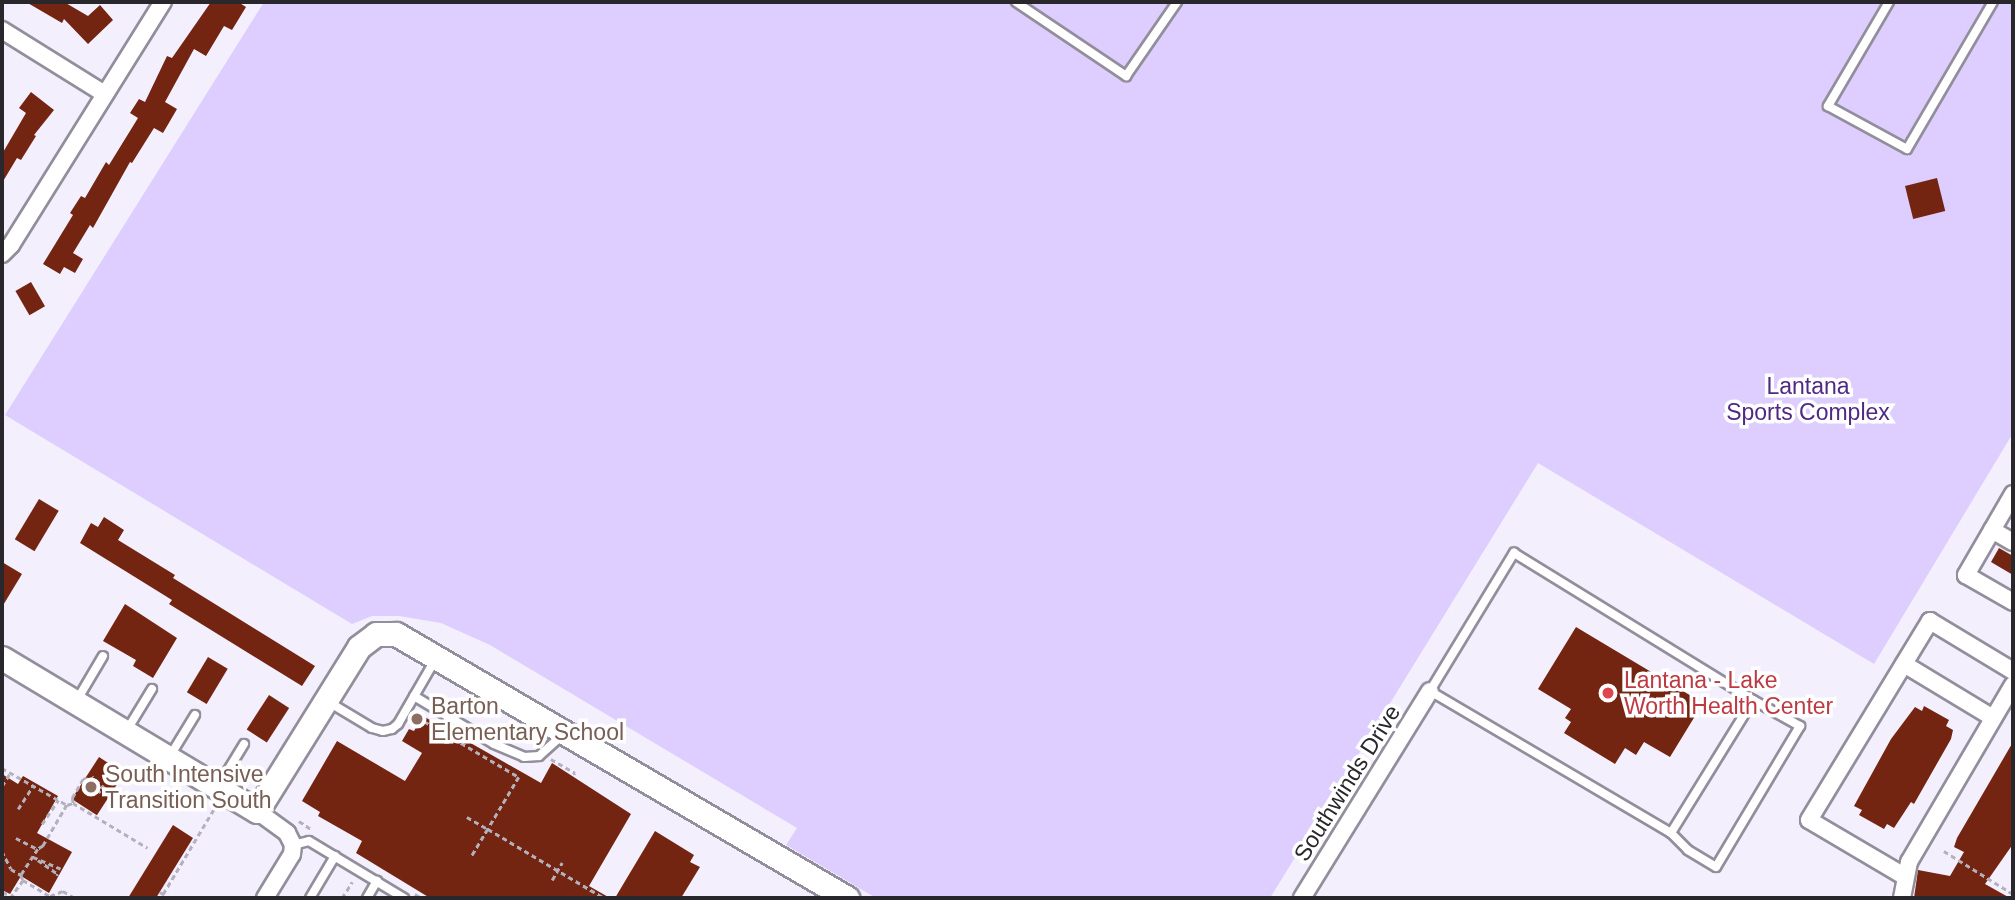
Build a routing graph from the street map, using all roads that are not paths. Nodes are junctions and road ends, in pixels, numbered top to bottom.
1 (163, 2) edge
2 (1016, 2) edge
3 (1177, 2) edge
4 (1889, 2) edge
5 (1993, 2) edge
6 (2, 30) edge
7 (106, 94) junction
8 (2, 254) edge
9 (2013, 494) edge
10 (1992, 530) junction
11 (2013, 542) edge
12 (2013, 602) edge
13 (103, 656) dead end
14 (436, 657) junction
15 (2, 658) edge
16 (1904, 664) junction
17 (2013, 671) edge
18 (2013, 685) edge
19 (152, 689) dead end
20 (1430, 691) junction
21 (414, 696) junction
22 (1753, 700) junction
23 (326, 701) junction
24 (76, 702) junction
25 (195, 715) dead end
26 (1993, 718) junction
27 (125, 732) junction
28 (564, 733) junction
29 (244, 744) dead end
30 (169, 758) junction
31 (217, 797) junction
32 (257, 811) junction
33 (1671, 832) junction
34 (293, 845) junction
35 (335, 856) junction
36 (1904, 876) junction
37 (377, 881) junction
38 (265, 898) edge
39 (310, 898) edge
40 (367, 898) edge
41 (404, 898) edge
42 (847, 898) edge
43 (1302, 898) edge
44 (1902, 898) edge

1 - 7 street
2 - 3 lane
4 - 5 lane
6 - 7 street
7 - 8 street
9 - 10 street
10 - 11 street
10 - 12 street
13 - 24 lane
14 - 21 lane
14 - 23 street
14 - 28 street
15 - 24 street
16 - 17 street
16 - 26 street
16 - 36 street
18 - 26 street
19 - 27 lane
20 - 22 lane
20 - 33 lane
20 - 43 street, Southwinds Drive
21 - 23 lane
21 - 28 lane
22 - 33 lane
22 - 33 lane
23 - 32 street
24 - 27 street
25 - 30 lane
26 - 36 street
27 - 30 street
28 - 42 street
29 - 31 lane
30 - 31 street
31 - 32 street
32 - 34 street
34 - 35 lane
34 - 38 street
35 - 37 lane
35 - 39 lane
36 - 44 street
37 - 40 lane
37 - 41 lane

